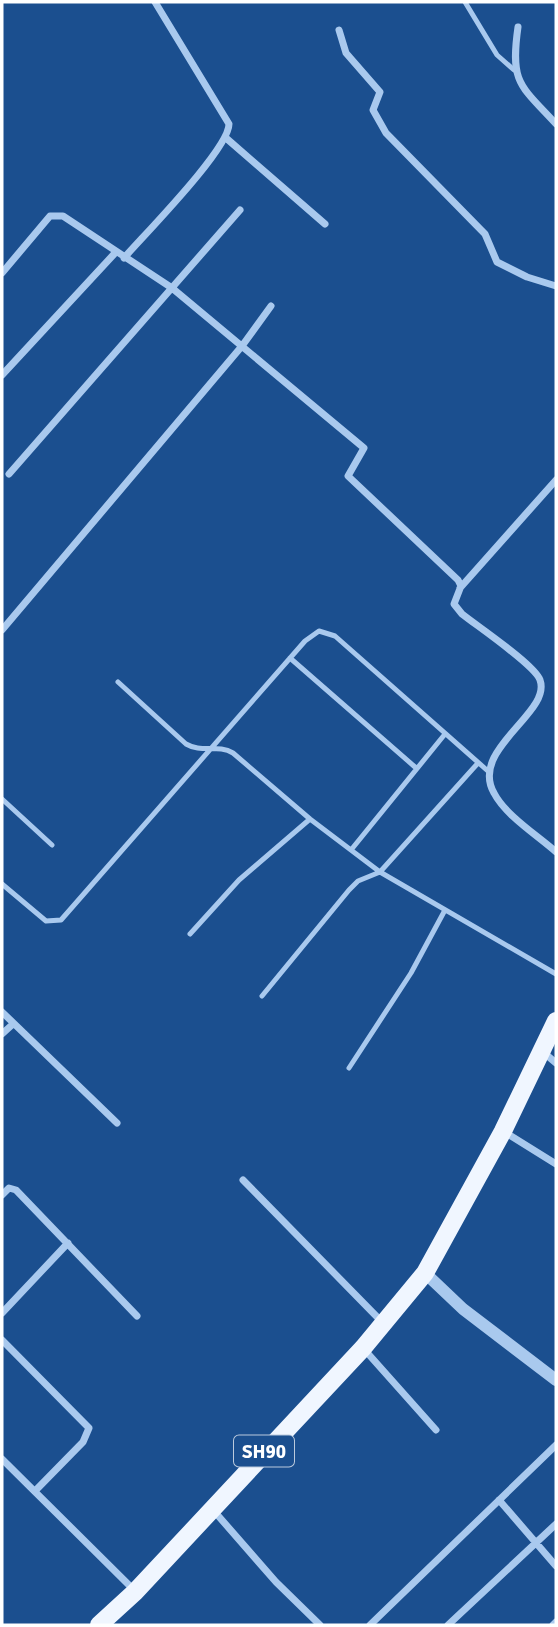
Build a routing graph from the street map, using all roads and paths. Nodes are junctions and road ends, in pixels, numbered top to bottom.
1 (155, 2) edge
2 (464, 2) edge
3 (518, 27) dead end
4 (339, 30) dead end
5 (514, 70) junction
6 (556, 124) edge
7 (226, 138) junction
8 (240, 210) dead end
9 (324, 224) dead end
10 (115, 253) junction
11 (124, 258) junction
12 (2, 273) edge
13 (556, 286) edge
14 (172, 288) junction
15 (271, 306) dead end
16 (243, 346) junction
17 (2, 374) edge
18 (9, 474) dead end
19 (556, 480) edge
20 (460, 588) junction
21 (2, 630) edge
22 (290, 658) junction
23 (118, 682) dead end
24 (445, 734) junction
25 (213, 748) junction
26 (478, 763) junction
27 (415, 767) junction
28 (489, 772) junction
29 (2, 799) edge
30 (310, 819) junction
31 (52, 845) dead end
32 (351, 850) junction
33 (556, 852) edge
34 (380, 872) junction
35 (2, 884) edge
36 (444, 910) junction
37 (190, 934) dead end
38 (556, 974) edge
39 (262, 996) dead end
40 (2, 1012) edge
41 (556, 1021) edge
42 (13, 1024) junction
43 (2, 1034) edge
44 (549, 1058) edge
45 (349, 1068) dead end
46 (117, 1123) dead end
47 (503, 1131) junction
48 (556, 1164) edge
49 (243, 1180) dead end
50 (2, 1195) edge
51 (68, 1243) junction
52 (425, 1273) junction
53 (2, 1313) edge
54 (137, 1316) dead end
55 (384, 1324) junction
56 (2, 1340) edge
57 (363, 1348) junction
58 (556, 1380) edge
59 (436, 1430) dead end
60 (556, 1444) edge
61 (2, 1459) edge
62 (35, 1491) junction
63 (499, 1500) junction
64 (211, 1508) junction
65 (556, 1524) edge
66 (537, 1542) junction
67 (556, 1566) edge
68 (135, 1592) junction
69 (99, 1625) edge
70 (320, 1625) edge
71 (370, 1625) edge
72 (448, 1625) edge

1 - 7 street
2 - 5 lane
3 - 5 street
4 - 13 street
5 - 6 street
7 - 9 street
7 - 11 street
8 - 14 street
10 - 11 street
10 - 12 street
10 - 17 street
11 - 14 street
14 - 16 street
14 - 18 street
15 - 16 street
16 - 20 street
16 - 21 street
19 - 20 street
20 - 28 street
22 - 24 lane
22 - 25 lane
22 - 27 lane
23 - 25 lane
24 - 26 lane
24 - 27 lane
25 - 30 lane
25 - 35 lane
26 - 28 lane
26 - 34 lane
27 - 32 lane
28 - 33 street
29 - 31 lane
30 - 32 lane
30 - 37 lane
32 - 34 lane
34 - 36 lane
34 - 39 lane
36 - 38 lane
36 - 45 lane
40 - 42 street
41 - 44 main road, SH90
42 - 43 street
42 - 46 street
44 - 47 main road, SH90
47 - 48 street
47 - 52 main road, SH90
49 - 55 street
50 - 51 street
51 - 53 street
51 - 54 street
52 - 55 main road, SH90
52 - 58 street
55 - 57 main road, SH90
56 - 62 street
57 - 59 street
57 - 64 main road, SH90
60 - 63 street
61 - 62 street
62 - 68 street
63 - 66 street
63 - 71 street
64 - 68 main road, SH90
64 - 70 street
65 - 66 street
66 - 67 street
66 - 72 street
68 - 69 main road, SH90

